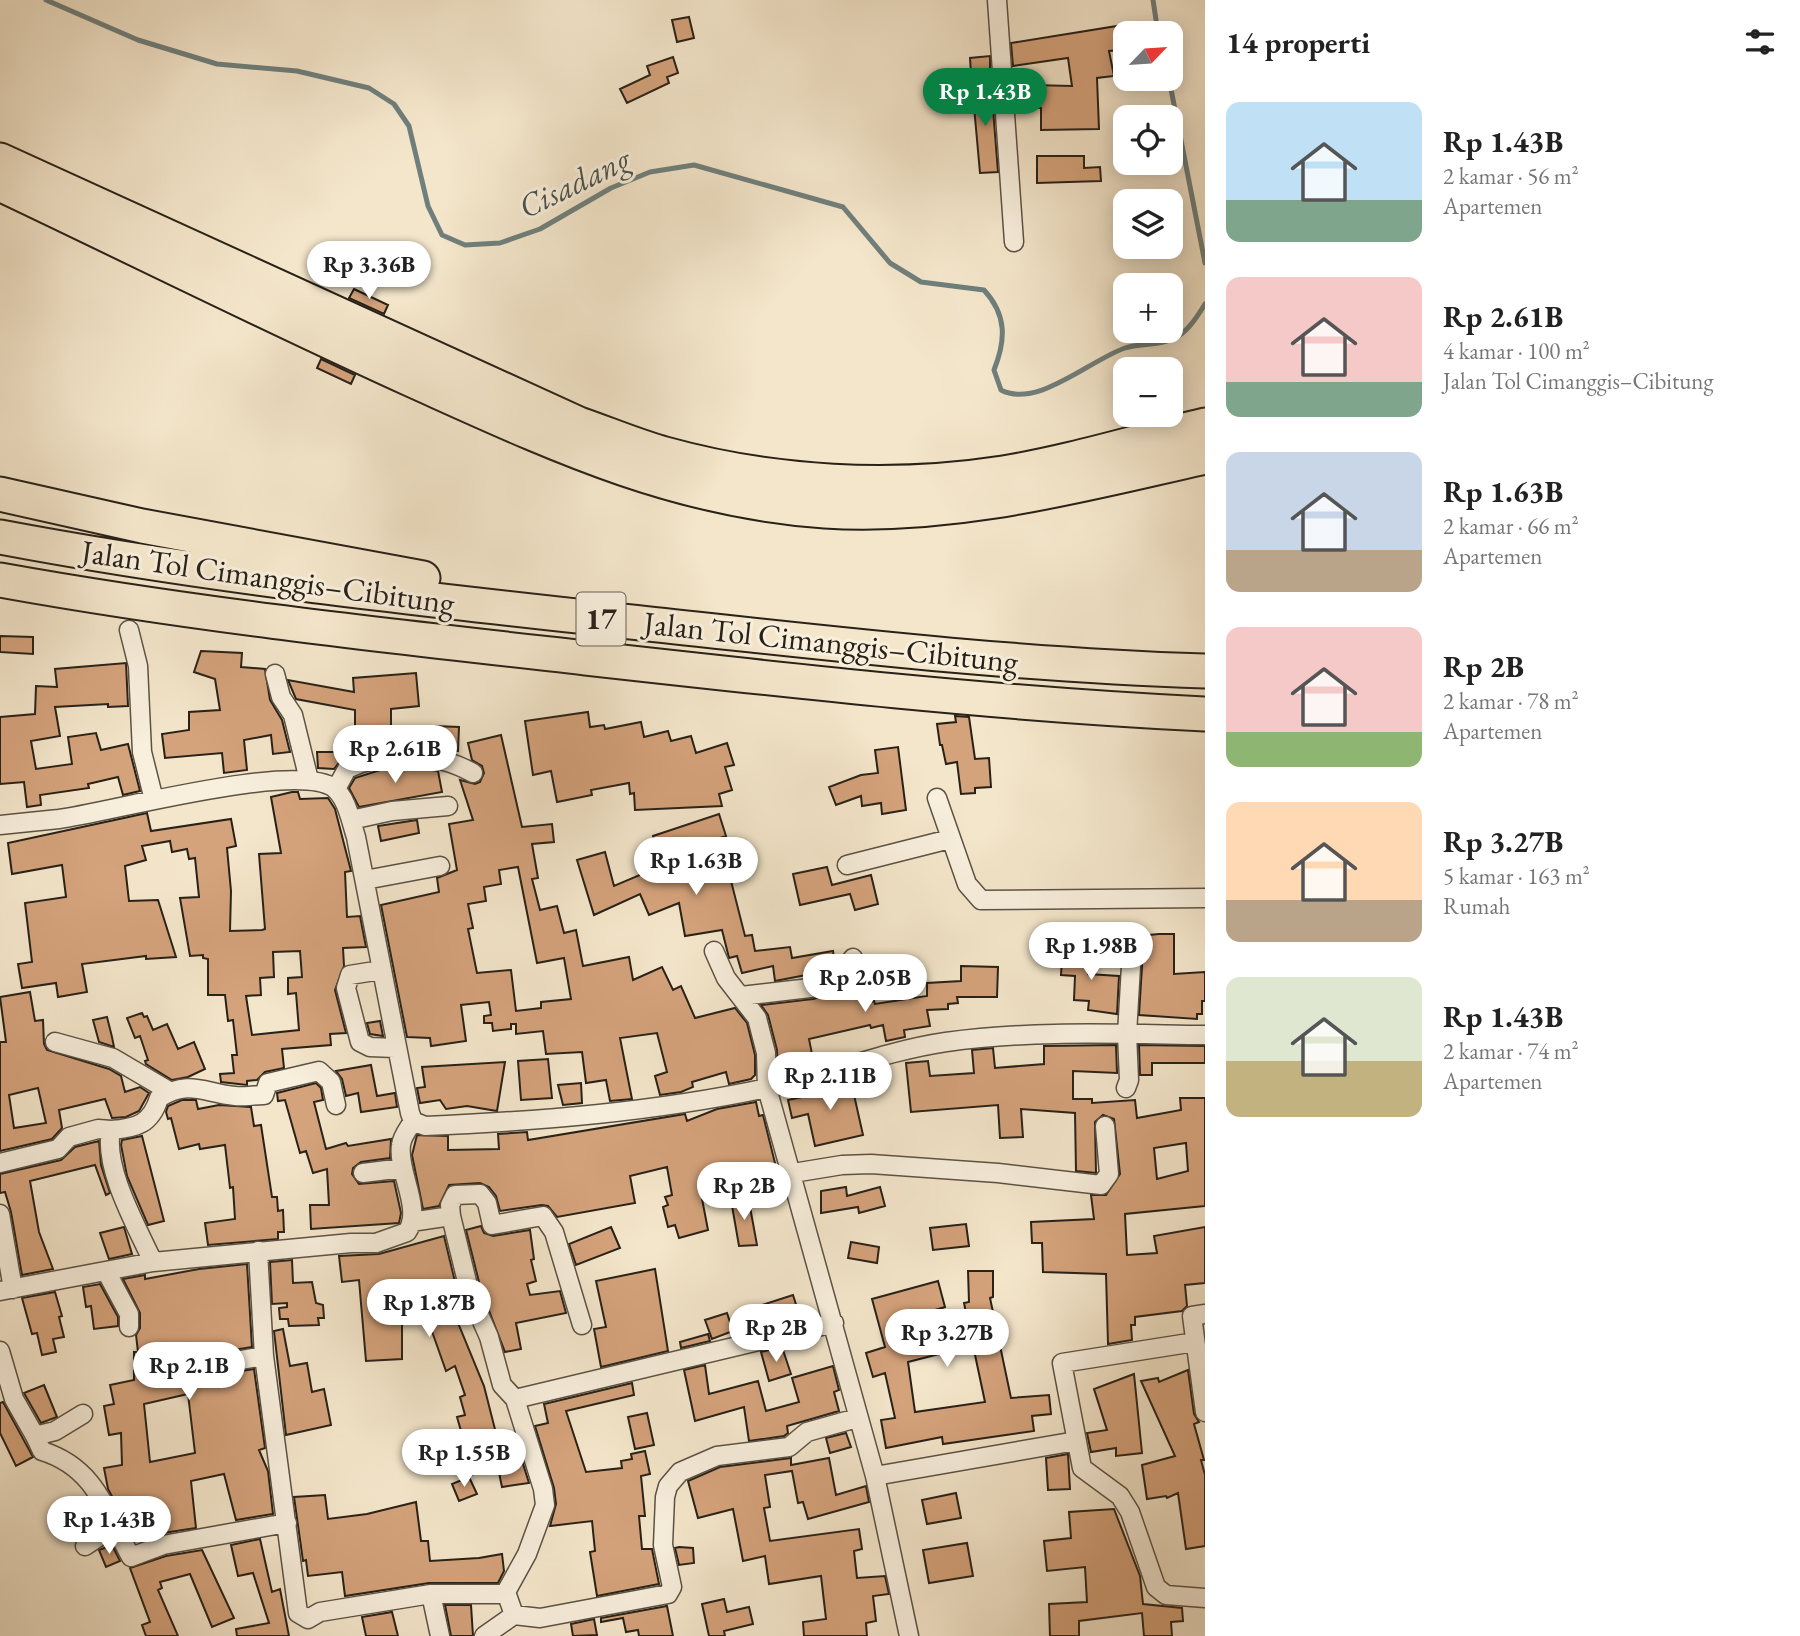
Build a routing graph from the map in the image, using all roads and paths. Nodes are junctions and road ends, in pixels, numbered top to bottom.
1 (997, 0) edge
2 (0, 160) edge
3 (0, 184) edge
4 (1014, 242) dead end
5 (1205, 425) edge
6 (1205, 457) edge
7 (0, 494) edge
8 (0, 537) edge
9 (0, 580) edge
10 (129, 630) dead end
11 (793, 640) junction
12 (1205, 671) edge
13 (275, 674) dead end
14 (1205, 714) edge
15 (473, 773) dead end
16 (309, 780) junction
17 (336, 789) junction
18 (937, 798) dead end
19 (154, 800) junction
20 (448, 806) dead end
21 (351, 820) junction
22 (0, 825) edge
23 (950, 839) junction
24 (847, 865) dead end
25 (440, 866) dead end
26 (366, 880) junction
27 (1205, 898) edge
28 (1132, 949) dead end
29 (714, 951) dead end
30 (853, 958) dead end
31 (381, 970) junction
32 (741, 996) junction
33 (1126, 1034) junction
34 (1205, 1035) edge
35 (55, 1042) dead end
36 (395, 1048) junction
37 (767, 1088) junction
38 (1126, 1088) dead end
39 (169, 1091) junction
40 (336, 1105) dead end
41 (413, 1121) junction
42 (1105, 1126) dead end
43 (111, 1130) junction
44 (0, 1163) edge
45 (403, 1168) junction
46 (363, 1173) dead end
47 (793, 1173) junction
48 (0, 1214) edge
49 (451, 1216) junction
50 (411, 1222) junction
51 (258, 1251) junction
52 (153, 1262) junction
53 (107, 1273) junction
54 (6, 1290) edge
55 (1205, 1314) edge
56 (834, 1323) junction
57 (582, 1325) dead end
58 (129, 1327) dead end
59 (1195, 1342) junction
60 (0, 1351) edge
61 (264, 1356) junction
62 (173, 1372) dead end
63 (515, 1399) junction
64 (1205, 1412) edge
65 (83, 1414) dead end
66 (858, 1418) junction
67 (35, 1436) junction
68 (1076, 1441) junction
69 (875, 1476) junction
70 (287, 1523) junction
71 (120, 1532) junction
72 (85, 1546) dead end
73 (506, 1592) junction
74 (431, 1594) junction
75 (1205, 1598) edge
76 (514, 1615) junction
77 (440, 1636) edge
78 (484, 1636) edge
79 (909, 1636) edge

1 - 4 street
2 - 5 highway
3 - 6 highway
7 - 11 highway
8 - 11 highway, Jalan Tol Cimanggis–Cibitung / 17
9 - 14 highway, Jalan Tol Cimanggis–Cibitung / 17
10 - 19 street
11 - 12 highway, Jalan Tol Cimanggis–Cibitung / 17
13 - 16 street
15 - 17 street
16 - 17 street
16 - 19 street
17 - 21 street
18 - 23 street
19 - 22 street
20 - 21 street
21 - 26 street
23 - 24 street
23 - 27 street
25 - 26 street
26 - 31 street
28 - 33 street
29 - 32 street
30 - 32 street
31 - 36 street
31 - 36 street
32 - 37 street
33 - 34 street
33 - 37 street
33 - 38 street
35 - 39 street
36 - 41 street
37 - 41 street
37 - 47 street
39 - 40 street
39 - 43 street
41 - 45 street
42 - 47 street
43 - 44 street
43 - 52 street
45 - 46 street
45 - 50 street
47 - 56 street
48 - 54 street
49 - 50 street
49 - 57 street
49 - 63 street
50 - 51 street
51 - 52 street
51 - 61 street
52 - 53 street
53 - 54 street
53 - 58 street
55 - 59 street
56 - 63 street
56 - 66 street
59 - 64 street
59 - 68 street
60 - 67 street
61 - 62 street
61 - 70 street
63 - 73 street
65 - 67 street
66 - 69 street
66 - 76 street
67 - 71 street
68 - 69 street
68 - 75 street
69 - 79 street
70 - 71 street
70 - 74 street
71 - 72 street
73 - 74 street
73 - 76 street
74 - 77 street
76 - 78 street

